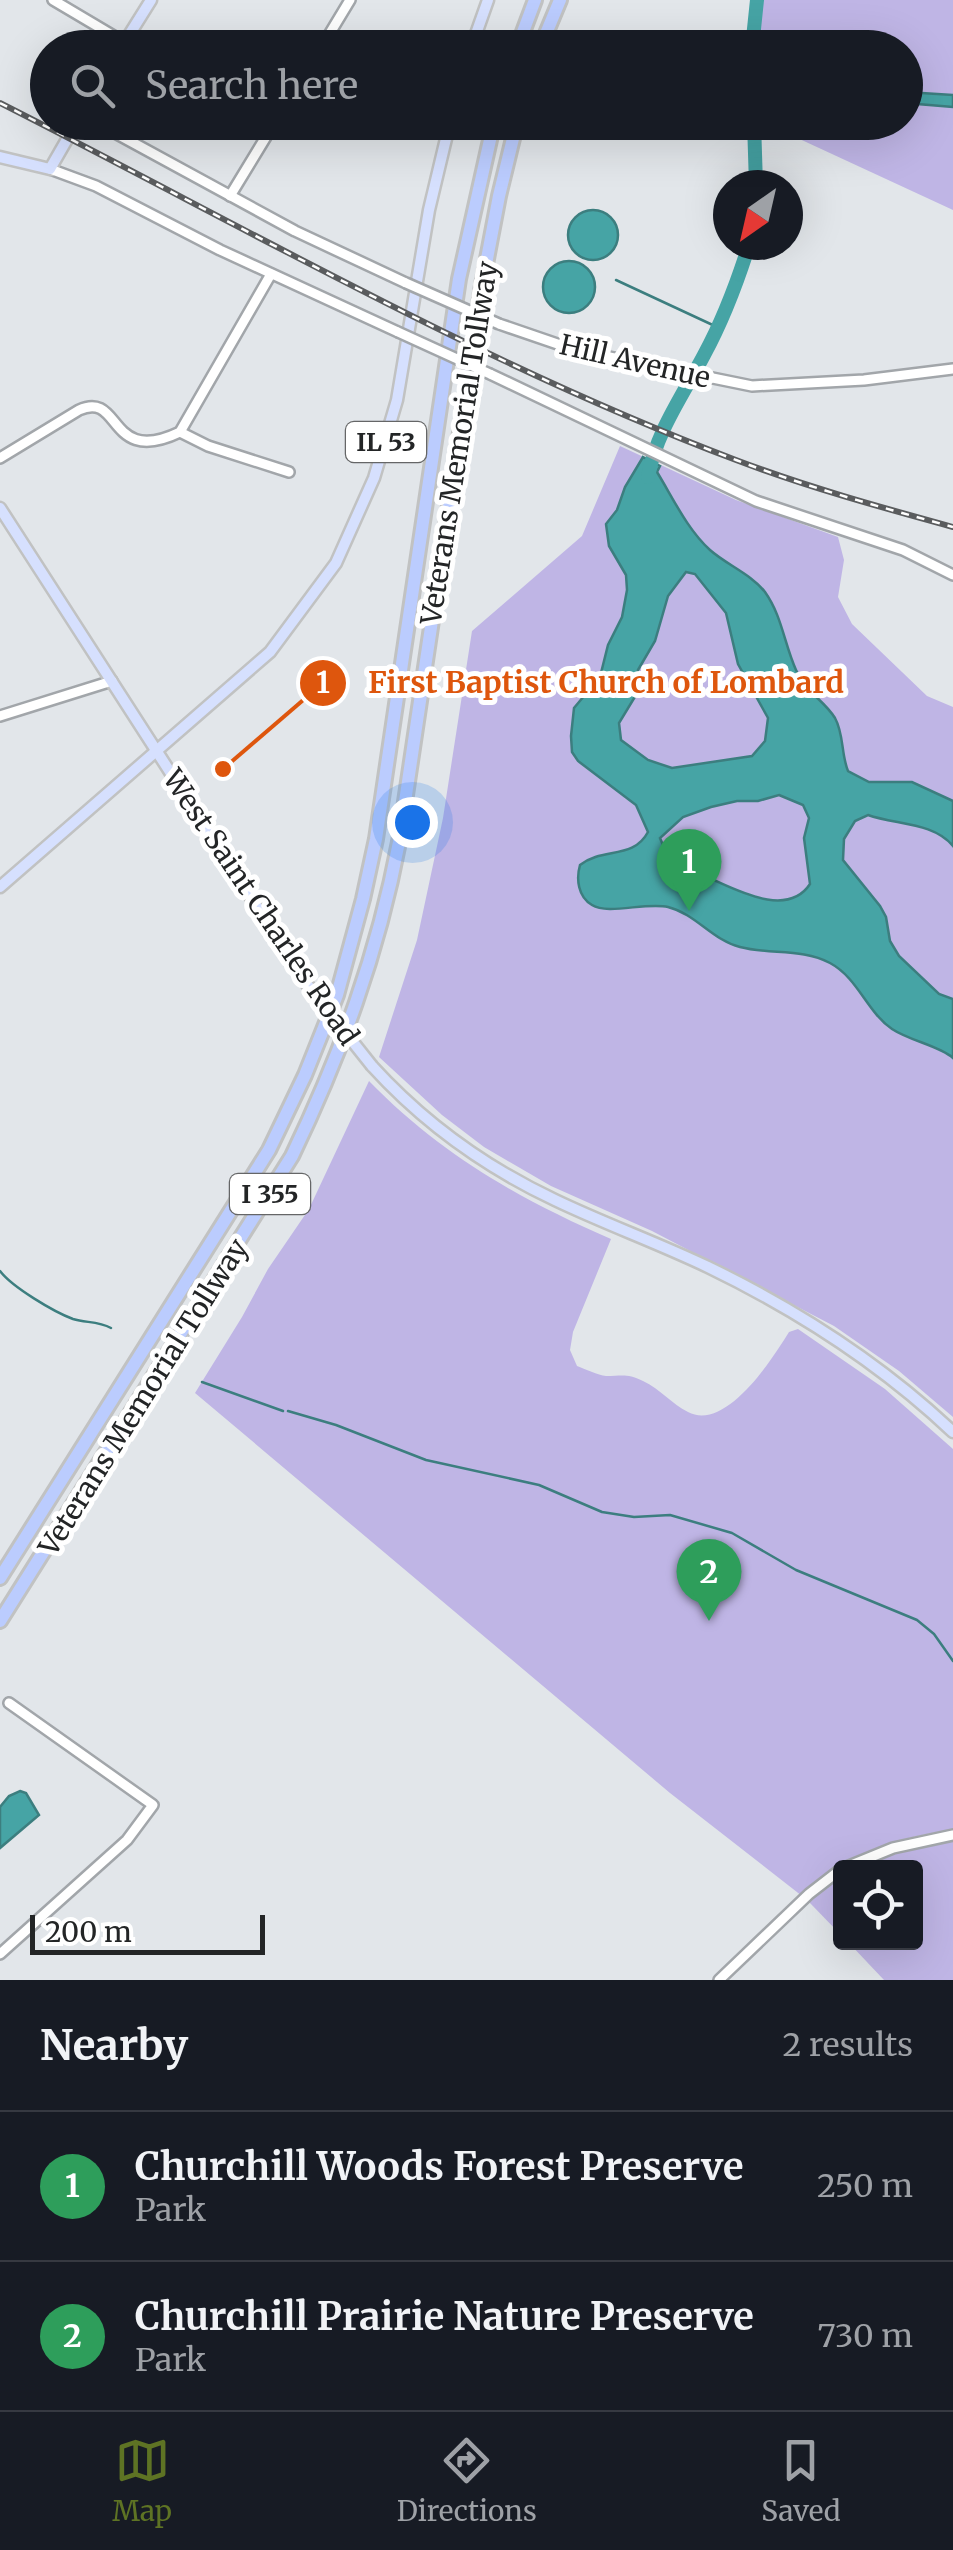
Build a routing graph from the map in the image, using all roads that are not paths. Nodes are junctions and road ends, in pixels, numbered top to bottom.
1 (54, 0) edge
2 (150, 0) edge
3 (350, 0) edge
4 (488, 0) edge
5 (534, 0) edge
6 (560, 0) edge
7 (102, 30) edge
8 (135, 30) edge
9 (331, 30) edge
10 (477, 30) edge
11 (523, 30) edge
12 (548, 30) edge
13 (66, 140) edge
14 (129, 140) edge
15 (264, 140) edge
16 (446, 140) edge
17 (490, 140) edge
18 (512, 140) edge
19 (0, 157) edge
20 (50, 169) junction
21 (230, 196) junction
22 (270, 274) junction
23 (953, 369) edge
24 (180, 432) junction
25 (0, 458) edge
26 (288, 472) dead end
27 (0, 508) edge
28 (953, 575) edge
29 (112, 681) junction
30 (0, 716) edge
31 (156, 752) junction
32 (0, 887) edge
33 (953, 1432) edge
34 (0, 1578) edge
35 (0, 1621) edge
36 (8, 1703) dead end
37 (953, 1836) edge
38 (864, 1860) edge
39 (833, 1876) edge
40 (0, 1954) edge
41 (720, 1980) edge

1 - 7 street
2 - 8 main road
3 - 9 street
4 - 10 main road
5 - 11 highway
6 - 12 highway
13 - 20 main road
14 - 21 street, Hill Avenue
15 - 21 street
16 - 31 main road, IL 53
17 - 34 highway, Veterans Memorial Tollway / I 355
18 - 35 highway, Veterans Memorial Tollway / I 355
19 - 20 main road
20 - 22 street
21 - 23 street, Hill Avenue, bridge
22 - 24 street
22 - 28 street, bridge
24 - 25 street
24 - 26 street
27 - 29 main road, West Saint Charles Road
29 - 30 street
29 - 31 main road, West Saint Charles Road
31 - 32 main road, IL 53
31 - 33 main road, West Saint Charles Road, bridge
36 - 40 street
37 - 38 street
39 - 41 street

